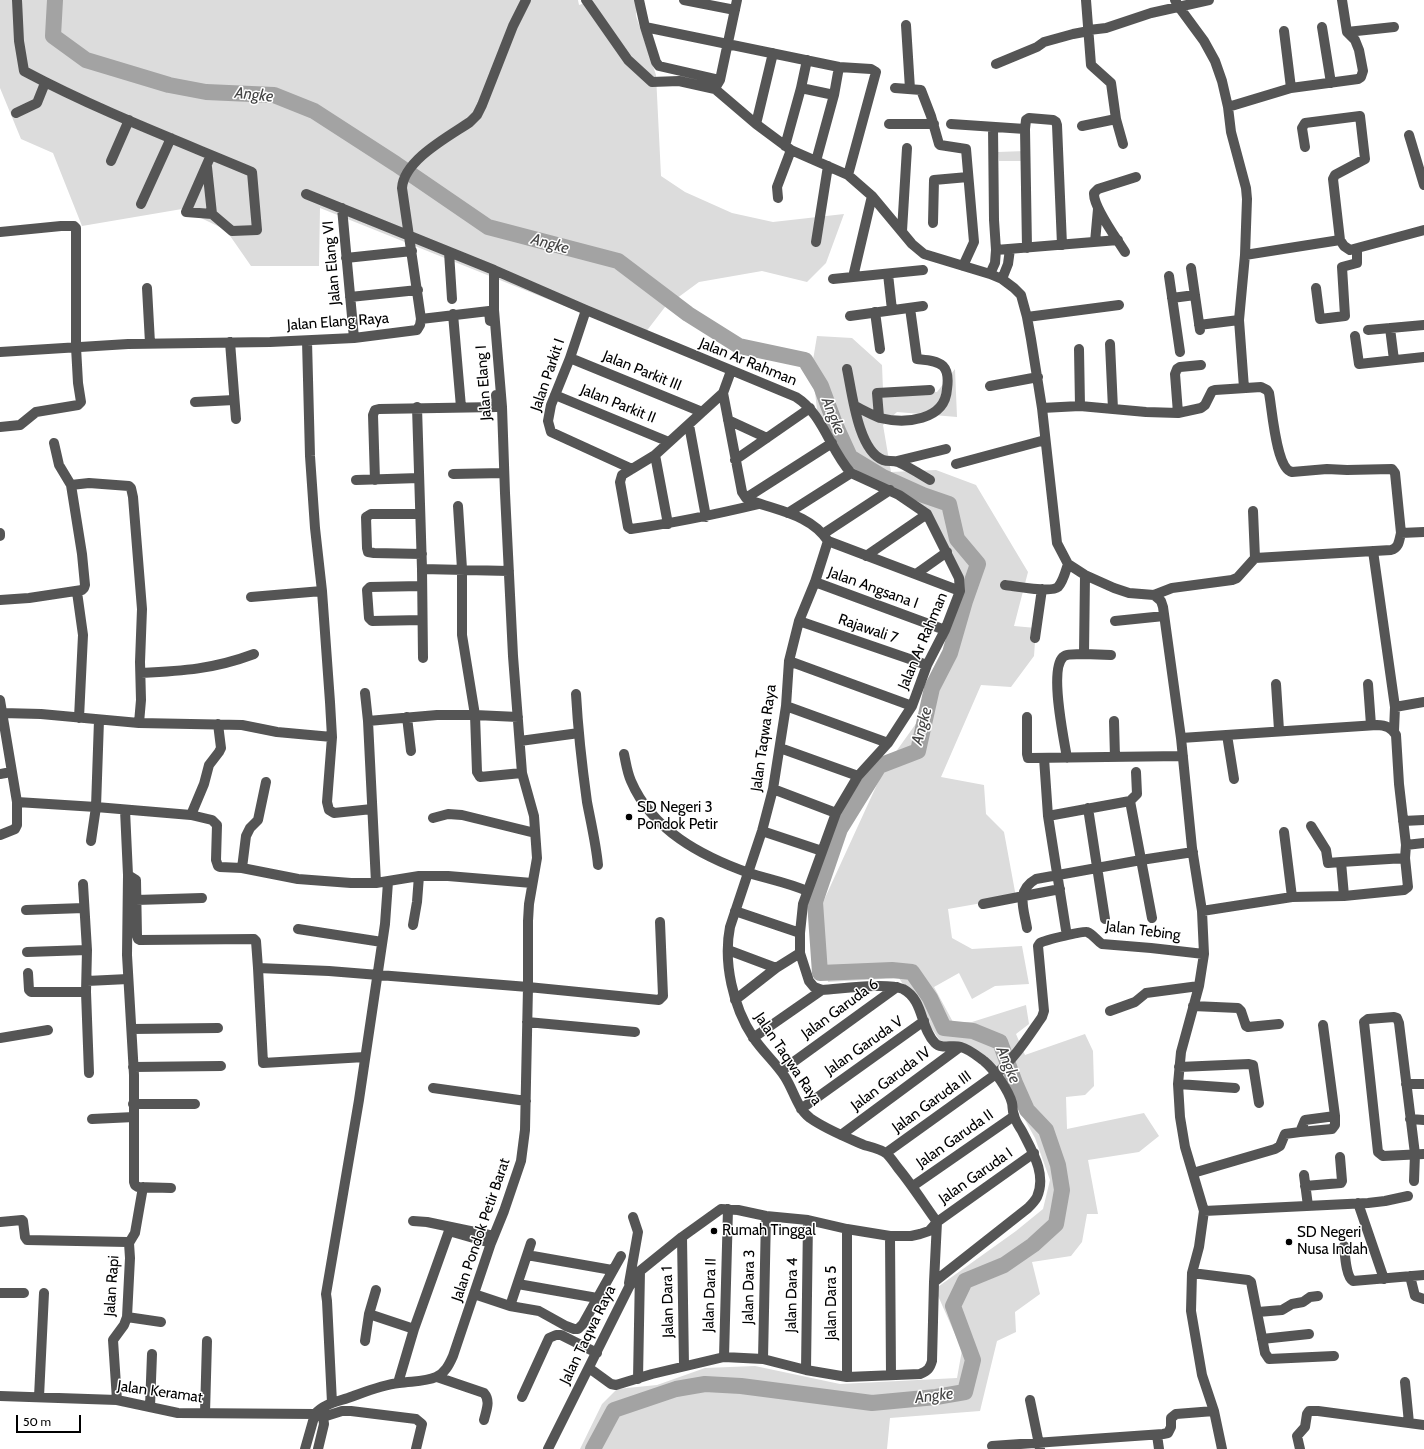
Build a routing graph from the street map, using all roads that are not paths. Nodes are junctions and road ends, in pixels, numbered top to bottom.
1 (17, 0) edge
2 (526, 0) edge
3 (586, 0) edge
4 (640, 0) edge
5 (684, 0) edge
6 (1086, 0) edge
7 (1208, 0) edge
8 (1342, 0) edge
9 (1177, 4) edge
10 (736, 5) edge
11 (906, 24) dead end
12 (1394, 26) dead end
13 (645, 27) junction
14 (1322, 27) dead end
15 (1089, 30) junction
16 (1284, 31) dead end
17 (1347, 32) junction
18 (728, 43) junction
19 (773, 53) junction
20 (807, 60) junction
21 (996, 64) dead end
22 (839, 67) junction
23 (45, 83) junction
24 (1331, 83) junction
25 (717, 84) junction
26 (801, 88) junction
27 (894, 88) dead end
28 (1291, 88) junction
29 (910, 89) junction
30 (834, 95) junction
31 (1228, 107) junction
32 (16, 113) dead end
33 (129, 120) junction
34 (1116, 120) junction
35 (756, 124) junction
36 (889, 124) dead end
37 (934, 124) junction
38 (951, 124) dead end
39 (1082, 126) dead end
40 (993, 127) junction
41 (1025, 130) junction
42 (1409, 135) dead end
43 (171, 138) junction
44 (1124, 144) dead end
45 (1305, 147) dead end
46 (788, 148) junction
47 (907, 148) dead end
48 (209, 160) junction
49 (111, 161) dead end
50 (816, 162) junction
51 (828, 166) junction
52 (848, 175) junction
53 (968, 177) junction
54 (1136, 177) dead end
55 (1424, 185) edge
56 (306, 194) dead end
57 (872, 196) junction
58 (778, 198) dead end
59 (141, 204) dead end
60 (342, 208) junction
61 (1098, 209) junction
62 (212, 214) junction
63 (933, 223) dead end
64 (1424, 230) edge
65 (902, 231) junction
66 (0, 232) edge
67 (410, 236) junction
68 (1118, 240) junction
69 (1340, 240) junction
70 (816, 242) dead end
71 (1096, 242) junction
72 (1062, 245) junction
73 (1028, 248) junction
74 (1010, 249) junction
75 (1357, 249) junction
76 (996, 250) junction
77 (412, 251) junction
78 (449, 252) junction
79 (1125, 252) dead end
80 (1244, 255) junction
81 (346, 258) junction
82 (963, 266) junction
83 (1191, 268) dead end
84 (494, 270) junction
85 (923, 270) dead end
86 (888, 274) junction
87 (990, 274) junction
88 (1169, 276) dead end
89 (853, 277) junction
90 (833, 279) dead end
91 (1002, 279) junction
92 (147, 288) dead end
93 (1316, 288) dead end
94 (418, 290) junction
95 (1195, 295) junction
96 (350, 297) junction
97 (1172, 298) junction
98 (452, 299) dead end
99 (1119, 305) dead end
100 (923, 306) dead end
101 (910, 308) junction
102 (586, 310) junction
103 (892, 310) junction
104 (875, 312) junction
105 (453, 314) junction
106 (850, 316) dead end
107 (1027, 317) junction
108 (421, 318) junction
109 (1239, 320) junction
110 (1424, 325) edge
111 (1390, 328) junction
112 (1368, 330) dead end
113 (1355, 336) dead end
114 (354, 338) junction
115 (307, 340) junction
116 (230, 342) junction
117 (150, 344) junction
118 (1110, 344) dead end
119 (76, 348) junction
120 (880, 349) dead end
121 (1079, 349) dead end
122 (0, 352) edge
123 (1180, 352) dead end
124 (1424, 357) edge
125 (570, 358) junction
126 (1394, 360) junction
127 (1201, 365) dead end
128 (847, 369) dead end
129 (731, 371) junction
130 (1038, 377) junction
131 (990, 386) dead end
132 (1244, 388) junction
133 (930, 390) dead end
134 (723, 393) junction
135 (555, 395) junction
136 (234, 400) junction
137 (195, 402) dead end
138 (855, 406) junction
139 (1080, 406) junction
140 (417, 407) junction
141 (461, 407) junction
142 (810, 408) junction
143 (1042, 408) junction
144 (1112, 409) junction
145 (702, 412) junction
146 (1178, 413) junction
147 (879, 417) junction
148 (236, 419) dead end
149 (728, 420) junction
150 (689, 426) junction
151 (0, 427) edge
152 (767, 438) junction
153 (1045, 440) junction
154 (669, 442) junction
155 (54, 443) dead end
156 (832, 443) junction
157 (946, 449) dead end
158 (655, 454) junction
159 (735, 460) junction
160 (897, 461) junction
161 (956, 464) dead end
162 (632, 469) junction
163 (504, 473) junction
164 (851, 473) junction
165 (453, 474) dead end
166 (419, 478) junction
167 (356, 480) dead end
168 (375, 480) junction
169 (930, 480) dead end
170 (71, 485) junction
171 (890, 490) junction
172 (746, 498) junction
173 (759, 504) junction
174 (458, 506) dead end
175 (1252, 511) dead end
176 (788, 513) junction
177 (420, 514) junction
178 (928, 514) junction
179 (706, 517) junction
180 (668, 524) junction
181 (1424, 532) edge
182 (1401, 533) junction
183 (826, 538) junction
184 (1373, 551) junction
185 (947, 552) junction
186 (422, 554) junction
187 (866, 556) junction
188 (1254, 558) junction
189 (1068, 564) junction
190 (422, 569) junction
191 (462, 569) junction
192 (509, 571) junction
193 (916, 574) junction
194 (1085, 575) junction
195 (815, 582) junction
196 (1005, 585) dead end
197 (422, 586) junction
198 (1042, 589) junction
199 (322, 591) junction
200 (960, 591) junction
201 (77, 592) junction
202 (1154, 595) junction
203 (251, 597) dead end
204 (0, 600) edge
205 (1164, 616) junction
206 (422, 620) junction
207 (799, 621) junction
208 (1115, 621) dead end
209 (945, 630) junction
210 (1035, 638) dead end
211 (254, 654) dead end
212 (1084, 654) junction
213 (1111, 655) dead end
214 (422, 658) dead end
215 (790, 661) junction
216 (927, 666) junction
217 (141, 673) junction
218 (1276, 684) dead end
219 (1368, 684) dead end
220 (365, 693) dead end
221 (576, 694) dead end
222 (0, 700) edge
223 (1424, 702) edge
224 (786, 706) junction
225 (912, 706) junction
226 (1395, 707) junction
227 (2, 713) junction
228 (474, 715) junction
229 (407, 717) junction
230 (518, 717) junction
231 (1027, 717) dead end
232 (79, 718) junction
233 (99, 720) junction
234 (368, 721) junction
235 (1114, 721) dead end
236 (139, 723) junction
237 (218, 724) junction
238 (1372, 725) junction
239 (1279, 730) junction
240 (1394, 732) junction
241 (579, 733) junction
242 (1227, 735) junction
243 (332, 737) junction
244 (1181, 738) junction
245 (520, 741) junction
246 (888, 743) junction
247 (780, 748) junction
248 (411, 752) dead end
249 (624, 754) dead end
250 (1183, 756) junction
251 (1115, 757) junction
252 (1044, 758) junction
253 (1067, 758) junction
254 (11, 772) junction
255 (1136, 772) dead end
256 (522, 773) junction
257 (0, 774) edge
258 (858, 776) junction
259 (1234, 779) dead end
260 (266, 782) dead end
261 (773, 789) junction
262 (1130, 801) junction
263 (17, 802) junction
264 (96, 806) junction
265 (372, 808) junction
266 (1088, 808) junction
267 (125, 810) junction
268 (836, 813) junction
269 (191, 815) junction
270 (1048, 816) junction
271 (433, 818) dead end
272 (1424, 820) edge
273 (1403, 821) junction
274 (1311, 826) dead end
275 (762, 831) junction
276 (1284, 832) dead end
277 (535, 833) junction
278 (0, 835) edge
279 (91, 841) dead end
280 (1424, 843) edge
281 (1406, 845) junction
282 (822, 851) junction
283 (1193, 852) junction
284 (1405, 858) junction
285 (1141, 860) junction
286 (1341, 862) junction
287 (598, 866) dead end
288 (242, 868) junction
289 (1097, 868) junction
290 (748, 872) junction
291 (128, 875) junction
292 (1057, 875) junction
293 (419, 876) junction
294 (388, 882) junction
295 (532, 883) junction
296 (83, 884) dead end
297 (376, 884) junction
298 (1060, 889) junction
299 (807, 891) junction
300 (1344, 896) junction
301 (1022, 897) junction
302 (1292, 897) junction
303 (202, 898) dead end
304 (136, 900) junction
305 (983, 904) dead end
306 (84, 908) junction
307 (26, 910) dead end
308 (735, 911) junction
309 (1202, 911) junction
310 (1152, 918) dead end
311 (1106, 919) dead end
312 (660, 922) dead end
313 (413, 925) dead end
314 (1027, 928) dead end
315 (298, 929) dead end
316 (1066, 930) dead end
317 (800, 933) junction
318 (382, 942) junction
319 (87, 950) junction
320 (728, 950) junction
321 (27, 952) dead end
322 (800, 953) junction
323 (1204, 954) junction
324 (258, 968) junction
325 (776, 968) junction
326 (28, 973) dead end
327 (377, 975) junction
328 (128, 979) junction
329 (87, 981) junction
330 (1199, 986) junction
331 (528, 987) junction
332 (897, 987) junction
333 (822, 990) junction
334 (86, 992) junction
335 (735, 1000) junction
336 (1193, 1006) junction
337 (1110, 1011) dead end
338 (527, 1022) junction
339 (924, 1022) junction
340 (1279, 1024) dead end
341 (1323, 1025) dead end
342 (218, 1028) dead end
343 (132, 1029) junction
344 (48, 1030) dead end
345 (635, 1032) dead end
346 (0, 1038) edge
347 (754, 1038) junction
348 (960, 1046) junction
349 (365, 1057) junction
350 (221, 1066) dead end
351 (133, 1067) junction
352 (1179, 1067) junction
353 (781, 1071) junction
354 (90, 1073) dead end
355 (996, 1074) junction
356 (1178, 1084) junction
357 (1406, 1084) junction
358 (1424, 1084) edge
359 (433, 1088) dead end
360 (1235, 1088) dead end
361 (526, 1102) junction
362 (1259, 1103) dead end
363 (134, 1104) junction
364 (195, 1104) dead end
365 (801, 1109) junction
366 (1014, 1116) junction
367 (134, 1118) junction
368 (92, 1119) dead end
369 (1410, 1119) junction
370 (1424, 1120) edge
371 (841, 1135) junction
372 (886, 1153) junction
373 (1034, 1153) junction
374 (1420, 1154) edge
375 (1340, 1157) dead end
376 (1193, 1173) junction
377 (1304, 1175) dead end
378 (1414, 1181) dead end
379 (913, 1186) junction
380 (1306, 1186) junction
381 (142, 1187) junction
382 (171, 1188) dead end
383 (1408, 1196) dead end
384 (1358, 1203) junction
385 (1308, 1206) junction
386 (728, 1209) junction
387 (1204, 1211) junction
388 (766, 1216) junction
389 (633, 1217) dead end
390 (808, 1220) junction
391 (413, 1221) dead end
392 (0, 1222) edge
393 (936, 1222) junction
394 (847, 1229) junction
395 (890, 1236) junction
396 (682, 1237) junction
397 (492, 1240) junction
398 (129, 1243) junction
399 (531, 1243) dead end
400 (1344, 1246) dead end
401 (527, 1255) junction
402 (621, 1256) dead end
403 (612, 1270) junction
404 (640, 1271) junction
405 (1192, 1273) junction
406 (1424, 1274) edge
407 (1410, 1276) junction
408 (1384, 1279) junction
409 (934, 1282) junction
410 (518, 1284) junction
411 (629, 1287) junction
412 (376, 1290) dead end
413 (0, 1293) edge
414 (24, 1293) dead end
415 (44, 1293) dead end
416 (474, 1294) junction
417 (1318, 1296) dead end
418 (597, 1298) junction
419 (1424, 1299) edge
420 (510, 1306) junction
421 (1258, 1312) junction
422 (368, 1314) junction
423 (127, 1317) junction
424 (161, 1322) dead end
425 (414, 1329) junction
426 (1309, 1334) dead end
427 (1262, 1339) junction
428 (207, 1341) dead end
429 (365, 1341) dead end
430 (597, 1353) junction
431 (152, 1354) dead end
432 (1334, 1356) dead end
433 (724, 1357) junction
434 (763, 1359) junction
435 (684, 1366) junction
436 (589, 1368) junction
437 (806, 1370) junction
438 (891, 1376) junction
439 (437, 1377) junction
440 (847, 1377) junction
441 (638, 1379) junction
442 (1405, 1382) dead end
443 (398, 1383) junction
444 (0, 1396) edge
445 (39, 1397) junction
446 (522, 1397) dead end
447 (117, 1400) junction
448 (1030, 1400) dead end
449 (332, 1403) junction
450 (150, 1407) junction
451 (1214, 1411) junction
452 (205, 1414) junction
453 (319, 1416) junction
454 (484, 1420) dead end
455 (1409, 1423) junction
456 (1424, 1425) edge
457 (1157, 1435) junction
458 (992, 1446) dead end
459 (1040, 1446) edge
460 (305, 1449) edge
461 (318, 1449) edge
462 (416, 1449) edge
463 (548, 1449) edge
464 (1159, 1449) edge
465 (1222, 1449) edge
466 (1300, 1449) edge

1 - 23 street
2 - 67 street
3 - 25 street
4 - 13 street
5 - 10 street
6 - 15 street
7 - 9 street
8 - 17 street
9 - 15 street
9 - 31 street
10 - 18 street
11 - 29 street
12 - 17 street
13 - 18 street
13 - 25 street
14 - 24 street
15 - 21 street
15 - 34 street
16 - 28 street
17 - 24 street
18 - 19 street
18 - 25 street
19 - 20 street
19 - 35 street
20 - 22 street
20 - 26 street
22 - 30 street
22 - 52 street
23 - 32 street
23 - 33 street
24 - 28 street
25 - 35 street
26 - 30 street
26 - 46 street
27 - 29 street
28 - 31 street
29 - 37 street
30 - 50 street
31 - 80 street
33 - 43 street
33 - 49 street
34 - 39 street
34 - 44 street
35 - 46 street
36 - 37 street
37 - 53 street
38 - 40 street
40 - 41 street
40 - 76 street
41 - 72 street
41 - 73 street
42 - 55 street
43 - 48 street
43 - 59 street
45 - 69 street
46 - 50 street
46 - 58 street
47 - 65 street
48 - 62 street
48 - 62 street
48 - 62 street
50 - 51 street
51 - 52 street
51 - 70 street
52 - 57 street
53 - 63 street
53 - 82 street
54 - 61 street
56 - 60 street
57 - 65 street
57 - 89 street
60 - 67 street
60 - 81 street, Jalan Elang VI
61 - 68 street
61 - 71 street
64 - 75 street
65 - 82 street
66 - 119 street
67 - 77 street
67 - 78 street
68 - 71 street
68 - 79 street
69 - 75 street
69 - 80 street
71 - 72 street
72 - 73 street
73 - 74 street
74 - 76 street
74 - 91 street
75 - 93 street
76 - 87 street
77 - 81 street
77 - 94 street
78 - 84 street
78 - 98 street
80 - 109 street
81 - 96 street, Jalan Elang VI
82 - 87 street
83 - 95 street
84 - 102 street, Jalan Ar Rahman
84 - 163 street, Jalan Elang I
85 - 86 street
86 - 89 street
86 - 103 street
87 - 91 street
88 - 97 street
89 - 90 street
91 - 107 street
92 - 117 street
94 - 96 street
94 - 108 street
95 - 97 street
95 - 109 street
96 - 114 street, Jalan Elang VI
97 - 123 street
99 - 107 street
100 - 101 street
101 - 103 street
101 - 147 street
102 - 125 street, Jalan Parkit I
102 - 129 street, Jalan Ar Rahman
103 - 104 street
104 - 106 street
104 - 120 street
105 - 108 street
105 - 141 street
105 - 141 street
107 - 130 street
108 - 114 street, Jalan Elang Raya
109 - 132 street
110 - 111 street
111 - 112 street
111 - 126 street
113 - 126 street
114 - 115 street, Jalan Elang Raya
115 - 116 street, Jalan Elang Raya
115 - 199 street
116 - 117 street, Jalan Elang Raya
116 - 136 street
117 - 119 street, Jalan Elang Raya
118 - 144 street
119 - 122 street, Jalan Elang Raya
119 - 151 street
121 - 139 street
124 - 126 street
125 - 135 street, Jalan Parkit I
125 - 145 street, Jalan Parkit III
127 - 146 street
128 - 138 street
129 - 134 street
129 - 142 street, Jalan Ar Rahman
130 - 131 street
130 - 143 street
132 - 146 street
132 - 182 street
133 - 147 street
134 - 145 street
134 - 149 street
135 - 154 street, Jalan Parkit II
135 - 162 street, Jalan Parkit I
136 - 137 street
136 - 148 street
138 - 147 street
138 - 160 street
139 - 143 street
139 - 144 street
140 - 141 street
140 - 166 street
140 - 168 street
142 - 152 street
142 - 156 street, Jalan Ar Rahman
143 - 153 street
144 - 146 street
145 - 150 street
149 - 152 street
149 - 159 street
150 - 154 street
150 - 179 street
152 - 159 street
153 - 161 street
153 - 189 street
154 - 158 street
155 - 170 street
156 - 164 street, Jalan Ar Rahman
156 - 172 street
157 - 160 street
158 - 162 street
158 - 180 street
159 - 172 street
160 - 169 street
162 - 180 street
163 - 165 street
163 - 192 street, Jalan Elang I
164 - 171 street, Jalan Ar Rahman
164 - 176 street
166 - 168 street
166 - 177 street
167 - 168 street
170 - 201 street
170 - 217 street
171 - 178 street, Jalan Ar Rahman
171 - 183 street
172 - 173 street
173 - 176 street
173 - 179 street
174 - 191 street
175 - 188 street
176 - 183 street
177 - 186 street
177 - 186 street
178 - 185 street, Jalan Ar Rahman
178 - 187 street
179 - 180 street
181 - 182 street
182 - 184 street
183 - 187 street
183 - 195 street, Jalan Taqwa Raya
184 - 188 street
184 - 226 street
185 - 193 street
185 - 200 street, Jalan Ar Rahman
186 - 190 street
187 - 193 street
188 - 202 street
189 - 194 street
189 - 198 street
190 - 191 street
190 - 197 street
191 - 192 street
191 - 228 street
192 - 230 street, Jalan Elang I
193 - 200 street
194 - 202 street
194 - 212 street
195 - 207 street, Jalan Taqwa Raya
195 - 209 street, Jalan Angsana I
196 - 198 street
197 - 206 street
197 - 206 street
198 - 210 street
199 - 203 street
199 - 243 street
200 - 209 street, Jalan Ar Rahman
201 - 204 street
201 - 232 street
202 - 205 street
205 - 208 street
205 - 244 street
206 - 214 street
207 - 215 street, Jalan Taqwa Raya
207 - 216 street, Rajawali 7
209 - 216 street, Jalan Ar Rahman
211 - 217 street
212 - 213 street
212 - 253 street
215 - 224 street, Jalan Taqwa Raya
215 - 225 street
216 - 225 street, Jalan Ar Rahman
217 - 236 street
218 - 239 street
219 - 238 street
220 - 234 street
221 - 241 street
222 - 227 street
223 - 226 street
224 - 246 street
224 - 247 street, Jalan Taqwa Raya
225 - 246 street, Jalan Ar Rahman
226 - 240 street
227 - 232 street
227 - 254 street
228 - 229 street
228 - 230 street
228 - 256 street
229 - 234 street
229 - 248 street
230 - 245 street, Jalan Pondok Petir Barat
231 - 252 street
232 - 233 street
233 - 236 street
233 - 264 street
234 - 265 street
235 - 251 street
236 - 237 street
237 - 243 street
237 - 269 street
238 - 239 street
238 - 240 street
239 - 242 street
240 - 273 street
241 - 245 street
241 - 287 street
242 - 244 street
242 - 259 street
243 - 265 street
244 - 250 street
245 - 256 street, Jalan Pondok Petir Barat
246 - 258 street, Jalan Ar Rahman
247 - 258 street
247 - 261 street, Jalan Taqwa Raya
249 - 290 street
250 - 251 street
250 - 283 street
251 - 253 street
252 - 253 street
252 - 270 street
254 - 257 street
254 - 263 street
255 - 262 street
256 - 277 street, Jalan Pondok Petir Barat
258 - 268 street, Jalan Ar Rahman
260 - 288 street
261 - 268 street
261 - 275 street, Jalan Taqwa Raya
262 - 266 street
262 - 285 street
263 - 264 street
263 - 278 street
264 - 267 street
264 - 279 street
265 - 297 street
266 - 270 street
266 - 289 street
267 - 269 street
267 - 291 street
268 - 282 street, Jalan Ar Rahman
269 - 288 street
270 - 292 street
271 - 277 street
272 - 273 street
273 - 281 street
274 - 286 street
275 - 282 street
275 - 290 street, Jalan Taqwa Raya
276 - 302 street
277 - 295 street, Jalan Pondok Petir Barat
280 - 281 street
281 - 284 street
282 - 299 street, Jalan Ar Rahman
283 - 285 street
283 - 309 street
284 - 286 street
284 - 300 street
285 - 289 street
285 - 310 street
286 - 300 street
288 - 297 street
289 - 292 street
289 - 311 street
290 - 299 street
290 - 308 street, Jalan Taqwa Raya
291 - 304 street
291 - 328 street
292 - 298 street
292 - 301 street
293 - 294 street
293 - 295 street
293 - 313 street
294 - 297 street
294 - 318 street
295 - 331 street, Jalan Pondok Petir Barat
296 - 306 street
298 - 301 street
298 - 316 street
299 - 317 street, Jalan Ar Rahman
300 - 302 street
301 - 305 street
301 - 314 street
302 - 309 street
303 - 304 street
304 - 324 street
306 - 307 street
306 - 319 street
308 - 317 street
308 - 320 street, Jalan Taqwa Raya
309 - 323 street
312 - 331 street
315 - 318 street
317 - 322 street, Jalan Ar Rahman
318 - 327 street
319 - 321 street
319 - 329 street
320 - 325 street
320 - 335 street, Jalan Taqwa Raya
322 - 325 street
322 - 333 street, Jalan Ar Rahman
323 - 330 street
323 - 355 street, Jalan Tebing
324 - 327 street
324 - 349 street
325 - 335 street
326 - 334 street
327 - 331 street
327 - 349 street
328 - 329 street
328 - 343 street
329 - 334 street
330 - 336 street
330 - 337 street
331 - 338 street, Jalan Pondok Petir Barat
332 - 333 street
332 - 339 street
332 - 353 street, Jalan Garuda 6
333 - 347 street
334 - 354 street
335 - 347 street, Jalan Taqwa Raya
336 - 340 street
336 - 352 street
338 - 345 street
338 - 361 street, Jalan Pondok Petir Barat
339 - 348 street
339 - 365 street, Jalan Garuda V
341 - 376 street
342 - 343 street
343 - 351 street
344 - 346 street
347 - 353 street, Jalan Taqwa Raya
348 - 355 street
348 - 371 street, Jalan Garuda IV
349 - 449 street
350 - 351 street
351 - 363 street
352 - 356 street
352 - 362 street
353 - 365 street, Jalan Taqwa Raya
355 - 366 street
355 - 372 street, Jalan Garuda III
356 - 360 street
356 - 376 street
357 - 358 street
357 - 369 street
357 - 374 street
359 - 361 street
361 - 397 street, Jalan Pondok Petir Barat
363 - 364 street
363 - 367 street
365 - 371 street, Jalan Taqwa Raya
366 - 373 street
366 - 379 street, Jalan Garuda II
367 - 368 street
367 - 381 street
369 - 370 street
369 - 374 street
371 - 372 street, Jalan Taqwa Raya
372 - 379 street, Jalan Taqwa Raya
373 - 393 street, Jalan Garuda I
373 - 409 street
374 - 378 street
375 - 380 street
376 - 387 street
377 - 380 street
379 - 393 street, Jalan Taqwa Raya
380 - 385 street
381 - 382 street
381 - 398 street
383 - 384 street
384 - 385 street
384 - 408 street
385 - 387 street
386 - 388 street
386 - 396 street, Jalan Taqwa Raya
386 - 433 street, Jalan Dara II
387 - 405 street
388 - 390 street
388 - 434 street, Jalan Dara 3
389 - 411 street
390 - 394 street
390 - 437 street, Jalan Dara 4
391 - 397 street
392 - 398 street, Jalan Rapi
393 - 395 street
393 - 409 street
394 - 395 street
394 - 440 street, Jalan Dara 5
395 - 438 street
396 - 404 street, Jalan Taqwa Raya
396 - 435 street, Jalan Dara 1
397 - 416 street, Jalan Pondok Petir Barat
397 - 425 street
398 - 423 street, Jalan Rapi
399 - 401 street
400 - 408 street
401 - 403 street
401 - 410 street
402 - 403 street
403 - 418 street
404 - 411 street, Jalan Taqwa Raya
404 - 441 street
405 - 421 street
405 - 451 street
406 - 407 street
407 - 408 street
407 - 419 street
409 - 438 street
410 - 418 street
410 - 420 street
411 - 430 street, Jalan Taqwa Raya
412 - 422 street
413 - 414 street
415 - 445 street
416 - 420 street
416 - 439 street, Jalan Pondok Petir Barat
417 - 421 street
418 - 420 street
421 - 427 street
422 - 425 street
422 - 429 street
423 - 424 street
423 - 447 street, Jalan Rapi
425 - 443 street
426 - 427 street
427 - 432 street
428 - 452 street
430 - 436 street, Jalan Taqwa Raya
430 - 446 street
431 - 450 street
433 - 434 street
433 - 435 street
434 - 437 street
435 - 441 street
436 - 441 street
436 - 463 street, Jalan Taqwa Raya
437 - 440 street
438 - 440 street
439 - 443 street
439 - 454 street
442 - 455 street
443 - 449 street
444 - 445 street, Jalan Keramat
445 - 447 street, Jalan Keramat
447 - 450 street, Jalan Keramat
448 - 459 street
449 - 453 street
450 - 452 street, Jalan Keramat
451 - 457 street
451 - 465 street
452 - 453 street, Jalan Keramat
453 - 460 street
453 - 461 street
453 - 462 street, Jalan Keramat
455 - 456 street
455 - 466 street
457 - 459 street
457 - 464 street
458 - 459 street

